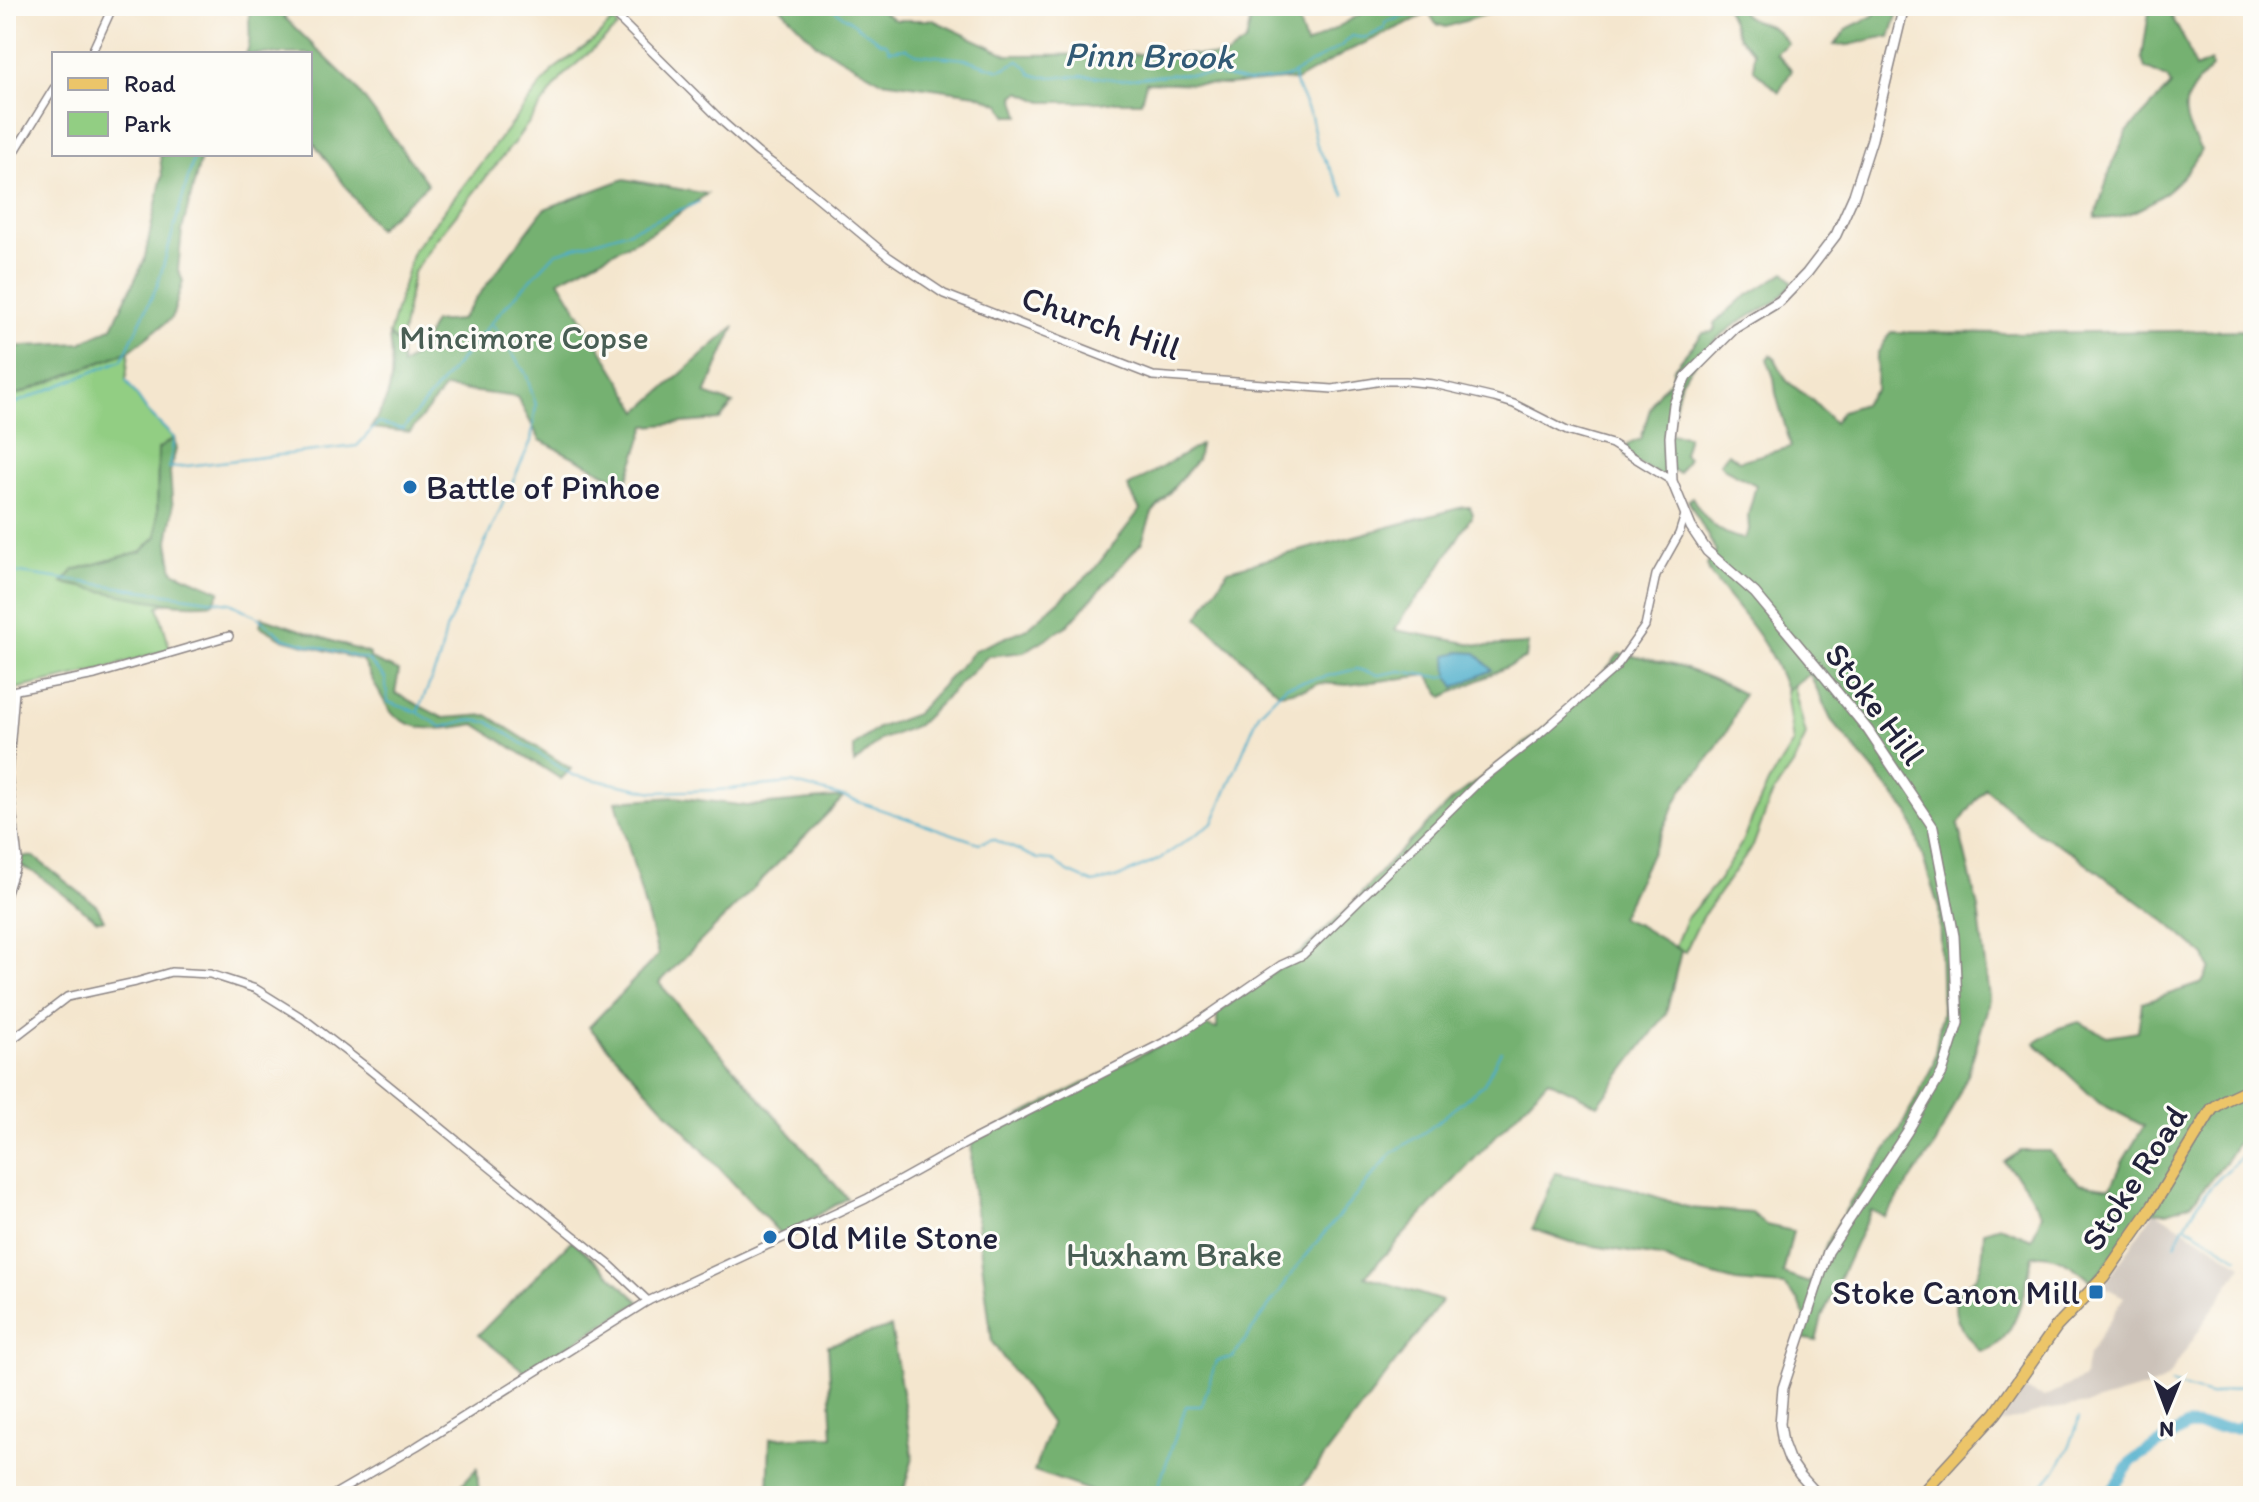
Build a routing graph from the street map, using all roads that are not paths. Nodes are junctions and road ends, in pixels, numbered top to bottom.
1 (113, 6) edge
2 (602, 6) edge
3 (632, 6) edge
4 (1904, 6) edge
5 (620, 20) junction
6 (92, 52) edge
7 (52, 91) edge
8 (6, 166) edge
9 (1672, 481) junction
10 (1686, 528) junction
11 (229, 636) dead end
12 (10, 692) edge
13 (6, 896) edge
14 (6, 1044) edge
15 (2253, 1087) edge
16 (648, 1301) junction
17 (331, 1496) edge
18 (1819, 1496) edge
19 (1920, 1496) edge

1 - 6 street
2 - 5 street, Church Hill
3 - 5 street
4 - 9 street, Stoke Hill
5 - 9 street, Church Hill
7 - 8 street
9 - 10 street, Stoke Hill
10 - 16 street
10 - 18 street, Stoke Hill
11 - 12 street
12 - 13 street
14 - 16 street
15 - 19 main road, Stoke Road
16 - 17 street

